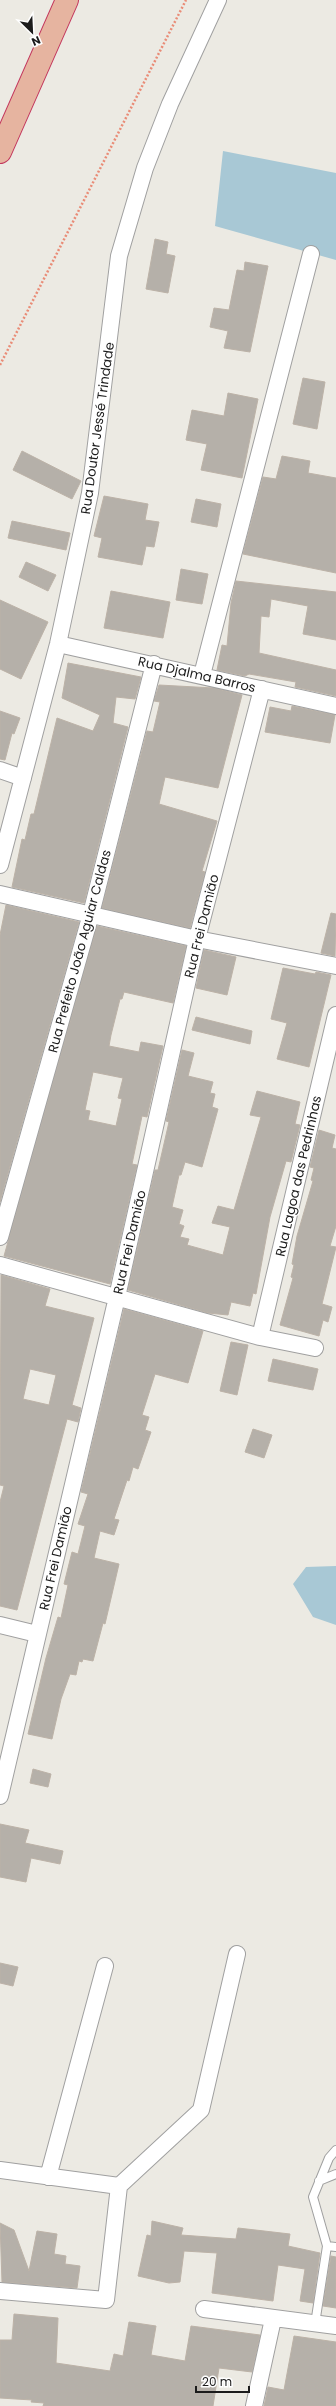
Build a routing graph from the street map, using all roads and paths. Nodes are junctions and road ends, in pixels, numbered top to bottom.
1 (67, 0) edge
2 (186, 0) edge
3 (218, 0) edge
4 (0, 152) edge
5 (311, 254) dead end
6 (0, 365) edge
7 (58, 644) junction
8 (154, 664) junction
9 (202, 675) junction
10 (262, 690) junction
11 (336, 706) edge
12 (0, 770) edge
13 (23, 778) junction
14 (0, 865) edge
15 (0, 894) edge
16 (91, 914) junction
17 (197, 939) junction
18 (336, 966) edge
19 (336, 1015) edge
20 (0, 1237) edge
21 (0, 1266) edge
22 (117, 1297) junction
23 (260, 1337) junction
24 (315, 1348) dead end
25 (0, 1625) edge
26 (37, 1634) junction
27 (0, 1796) edge
28 (237, 1954) dead end
29 (105, 1966) dead end
30 (336, 2150) edge
31 (0, 2170) edge
32 (336, 2174) edge
33 (48, 2177) junction
34 (319, 2181) junction
35 (119, 2186) junction
36 (327, 2246) junction
37 (336, 2247) edge
38 (0, 2291) edge
39 (204, 2309) dead end
40 (273, 2319) junction
41 (315, 2324) junction
42 (336, 2326) edge
43 (254, 2406) edge

1 - 4 highway
2 - 6 path
3 - 7 street, Rua Doutor Jessé Trindade
5 - 9 street
7 - 8 street, Rua Djalma Barros
7 - 13 street, Rua Doutor Jessé Trindade
8 - 9 street, Rua Djalma Barros
8 - 16 street, Rua Prefeito João Aguiar Caldas
9 - 10 street, Rua Djalma Barros
10 - 11 street, Rua Djalma Barros
10 - 17 street, Rua Frei Damião
12 - 13 street
13 - 14 street, Rua Doutor Jessé Trindade
15 - 16 street
16 - 17 street
16 - 20 street, Rua Prefeito João Aguiar Caldas
17 - 18 street
17 - 22 street, Rua Frei Damião
19 - 23 street, Rua Lagoa das Pedrinhas
21 - 22 street
22 - 23 street
22 - 26 street, Rua Frei Damião
23 - 24 street
25 - 26 street
26 - 27 street, Rua Frei Damião
28 - 35 street
29 - 33 street
30 - 34 lane
31 - 33 street
32 - 34 lane
33 - 35 street
34 - 36 lane
35 - 38 street
36 - 37 lane
36 - 41 lane
39 - 40 street
40 - 41 street
40 - 43 street
41 - 42 street

